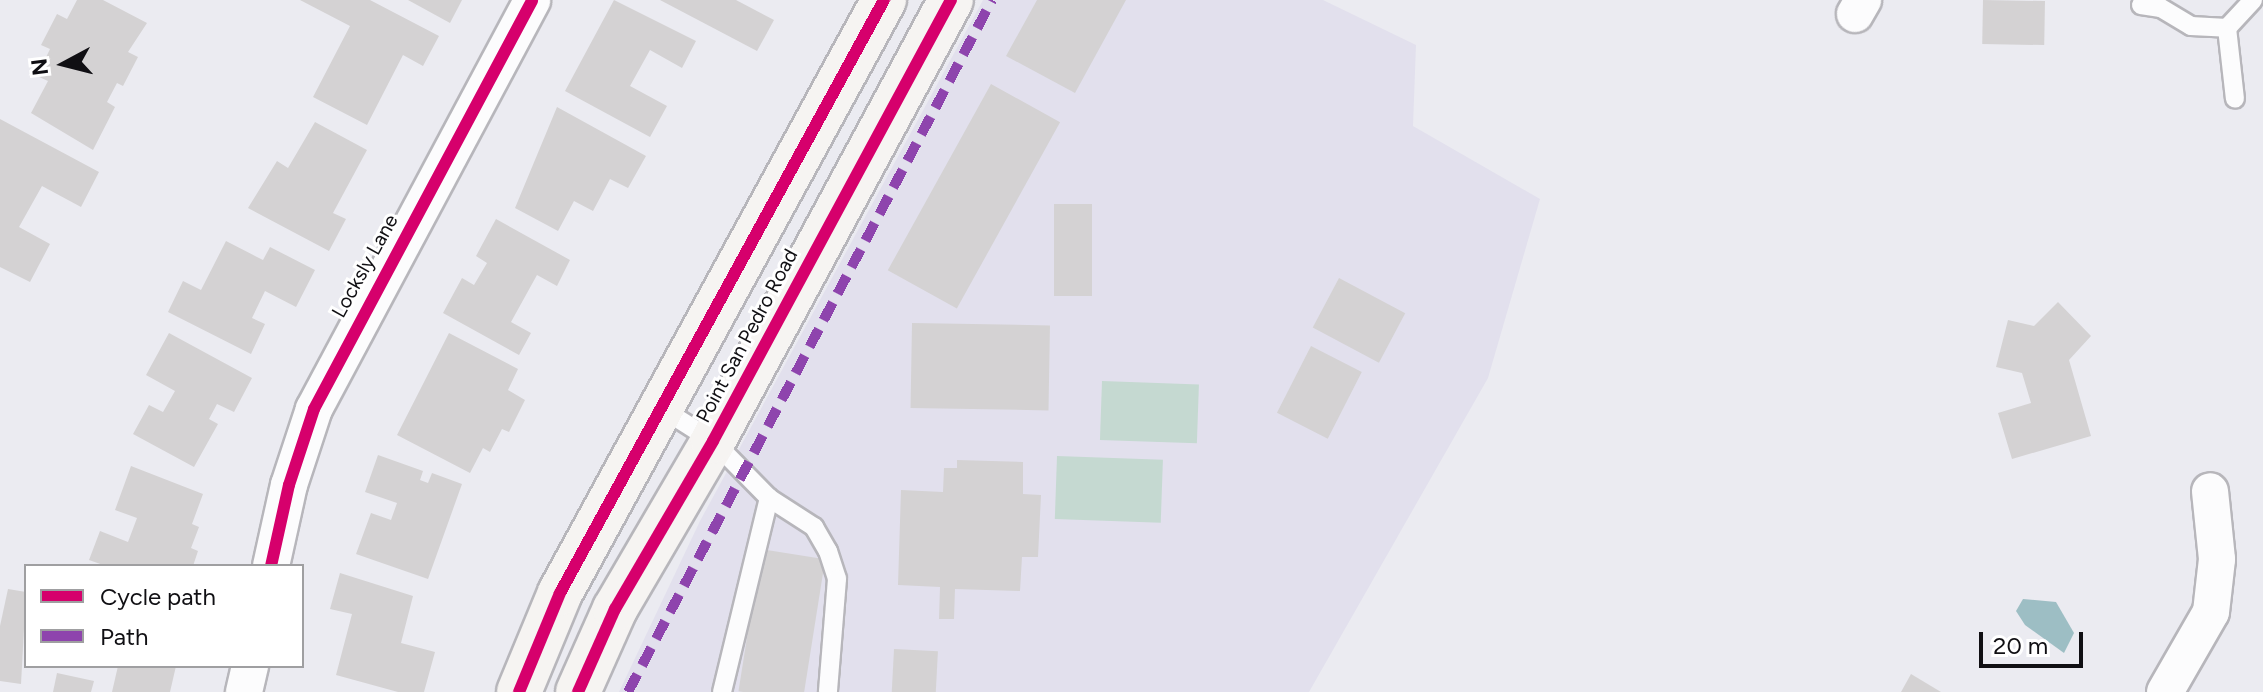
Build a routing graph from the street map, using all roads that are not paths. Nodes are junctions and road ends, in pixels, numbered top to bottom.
1 (532, 0) edge
2 (884, 0) edge
3 (951, 0) edge
4 (2253, 0) edge
5 (2141, 5) dead end
6 (2227, 28) junction
7 (2235, 99) dead end
8 (660, 407) junction
9 (713, 441) junction
10 (2210, 491) dead end
11 (769, 498) junction
12 (271, 564) edge
13 (250, 668) edge
14 (244, 692) edge
15 (519, 692) edge
16 (578, 692) edge
17 (722, 692) edge
18 (828, 692) edge
19 (2165, 692) edge

1 - 12 street, Locksly Lane
2 - 8 main road, Point San Pedro Road
3 - 9 main road, Point San Pedro Road
4 - 6 lane
5 - 6 lane
6 - 7 lane
8 - 9 lane
8 - 15 main road, Point San Pedro Road
9 - 11 lane
9 - 16 main road, Point San Pedro Road
10 - 19 street
11 - 17 lane
11 - 18 lane
13 - 14 street

